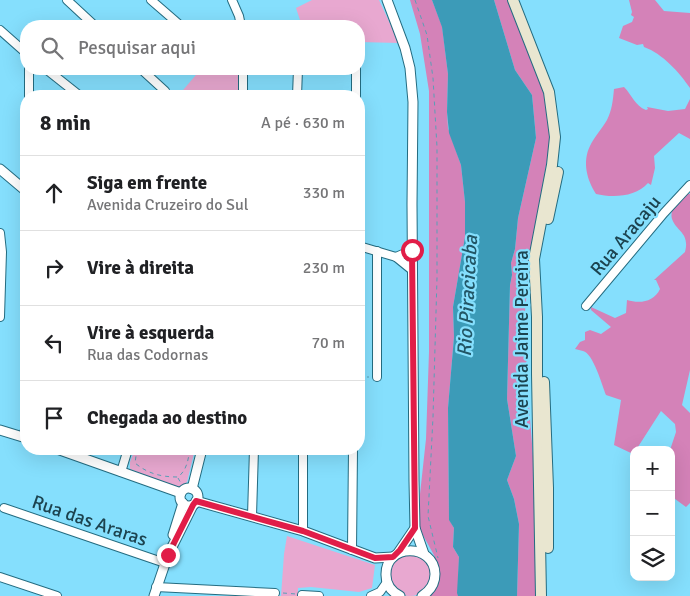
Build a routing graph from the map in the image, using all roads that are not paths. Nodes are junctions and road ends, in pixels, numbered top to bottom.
1 (67, 0) edge
2 (151, 0) edge
3 (232, 0) edge
4 (387, 0) edge
5 (513, 0) edge
6 (520, 0) edge
7 (89, 20) edge
8 (174, 20) edge
9 (240, 20) edge
10 (0, 30) edge
11 (20, 48) edge
12 (29, 75) edge
13 (53, 75) edge
14 (148, 75) edge
15 (243, 75) edge
16 (298, 75) edge
17 (356, 75) edge
18 (28, 90) edge
19 (69, 90) edge
20 (164, 90) edge
21 (243, 90) edge
22 (297, 90) edge
23 (356, 90) edge
24 (0, 169) edge
25 (690, 185) edge
26 (20, 186) edge
27 (0, 233) edge
28 (365, 248) edge
29 (412, 250) junction
30 (376, 251) junction
31 (396, 257) junction
32 (412, 270) junction
33 (586, 306) dead end
34 (0, 317) edge
35 (377, 377) road end
36 (0, 430) edge
37 (20, 436) edge
38 (78, 455) edge
39 (126, 455) edge
40 (200, 455) edge
41 (254, 455) edge
42 (303, 455) edge
43 (353, 455) edge
44 (121, 472) junction
45 (186, 491) junction
46 (183, 503) junction
47 (195, 503) junction
48 (4, 508) dead end
49 (252, 516) junction
50 (415, 528) junction
51 (303, 531) junction
52 (352, 550) junction
53 (424, 554) junction
54 (394, 556) junction
55 (375, 558) junction
56 (166, 559) junction
57 (386, 568) junction
58 (0, 577) edge
59 (387, 582) junction
60 (155, 592) edge
61 (275, 593) road end
62 (302, 595) road end
63 (425, 595) edge
64 (57, 596) edge
65 (319, 596) edge
66 (372, 596) edge
67 (400, 596) edge
68 (541, 596) edge
69 (548, 596) edge

1 - 7 street
2 - 8 street
3 - 9 street
4 - 29 street
5 - 68 main road, Avenida Jaime Pereira
6 - 69 main road, Avenida Jaime Pereira
10 - 11 street
12 - 18 street
13 - 19 street
14 - 20 street
15 - 21 street
16 - 22 street
17 - 23 street
24 - 26 street
25 - 33 street, Rua Aracaju
27 - 34 street
28 - 30 street
29 - 31 street
29 - 32 street
30 - 31 street
30 - 35 street
31 - 32 street
32 - 50 street
36 - 37 street
38 - 44 street
39 - 44 street
40 - 45 street
41 - 49 street
42 - 51 street
43 - 52 street
44 - 45 street
45 - 46 street
45 - 47 street
46 - 47 street
46 - 56 street
47 - 49 street
47 - 56 street
48 - 56 street, Rua das Araras
49 - 51 street
50 - 53 street
50 - 54 street
51 - 52 street
52 - 55 street
53 - 54 street
53 - 63 street
54 - 55 street
54 - 57 street
55 - 57 street
56 - 60 street
57 - 59 street
58 - 64 street
59 - 66 street
59 - 67 street
60 - 61 street
62 - 65 street

